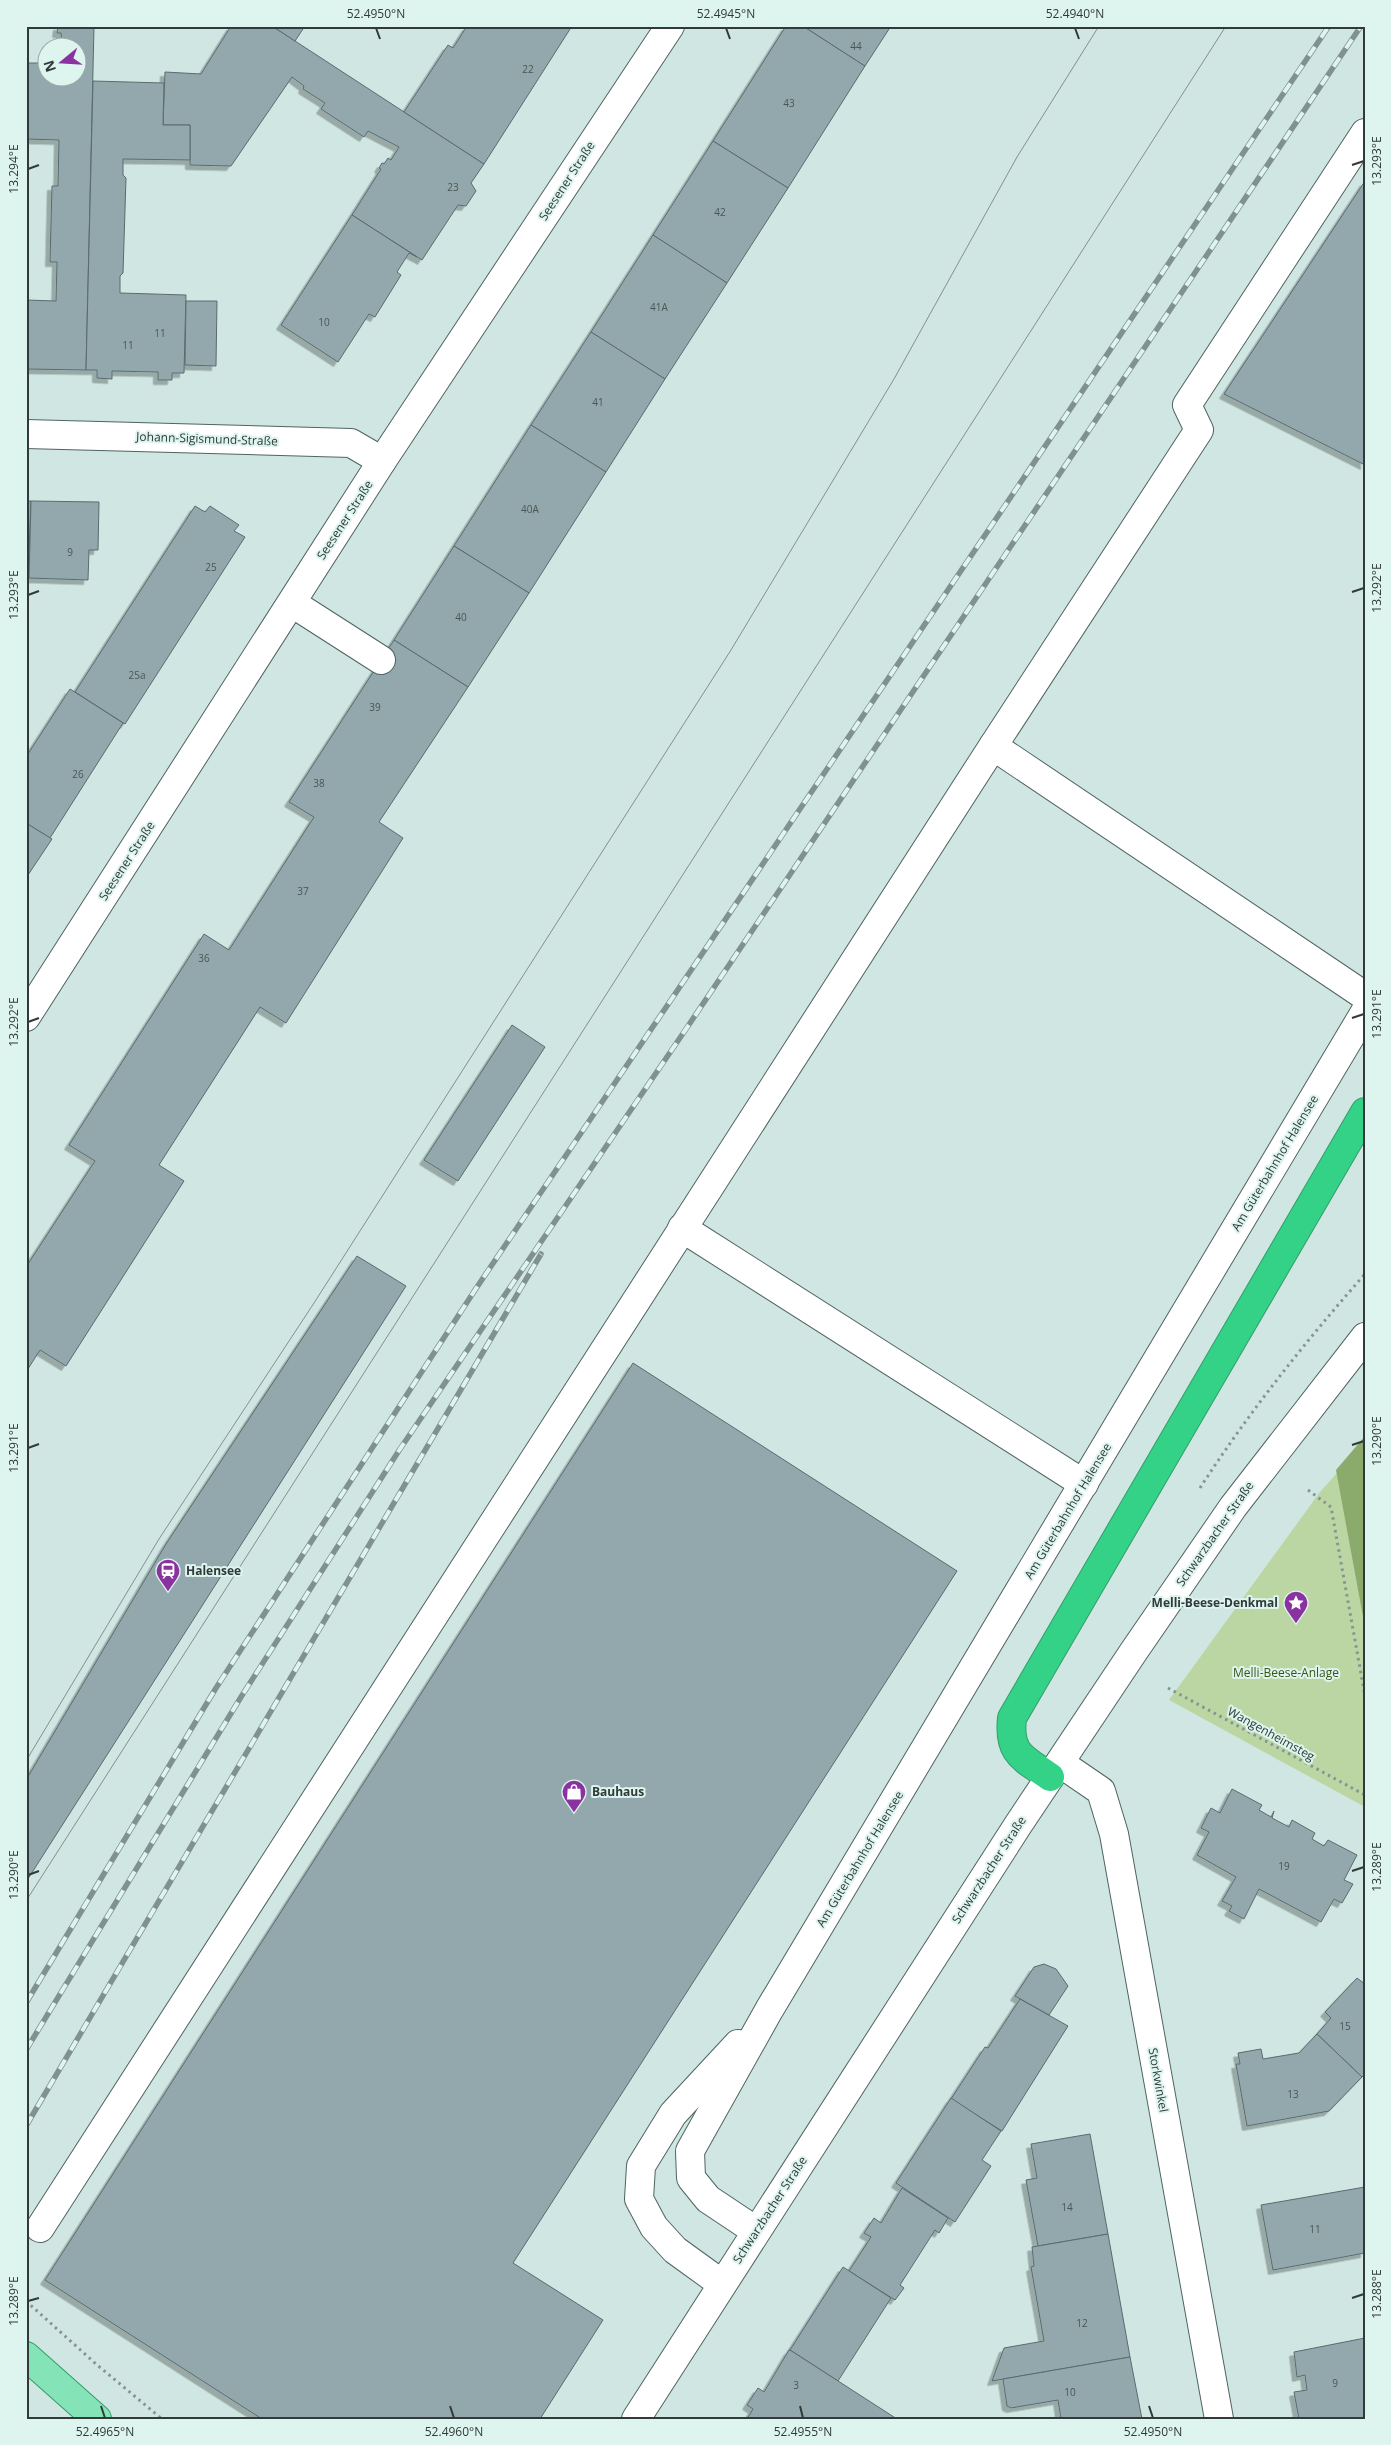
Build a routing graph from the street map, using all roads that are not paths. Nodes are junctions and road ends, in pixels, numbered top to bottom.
1 (670, 26) edge
2 (1365, 133) edge
3 (26, 434) edge
4 (382, 461) junction
5 (292, 603) junction
6 (381, 660) dead end
7 (993, 746) junction
8 (1365, 996) edge
9 (1365, 1012) edge
10 (26, 1017) edge
11 (1365, 1112) edge
12 (682, 1228) junction
13 (1365, 1337) edge
14 (1084, 1484) junction
15 (1055, 1770) junction
16 (769, 2010) junction
17 (40, 2228) dead end
18 (756, 2231) junction
19 (722, 2284) junction
20 (26, 2356) edge
21 (97, 2419) edge
22 (636, 2419) edge
23 (1220, 2419) edge

1 - 4 street, Seesener Straße
2 - 7 street
3 - 4 street, Johann-Sigismund-Straße
4 - 5 street, Seesener Straße
5 - 6 street
5 - 10 street, Seesener Straße
7 - 8 street
7 - 12 street
9 - 14 street, Am Güterbahnhof Halensee
11 - 15 highway
12 - 14 street
12 - 17 street
13 - 15 street, Schwarzbacher Straße
14 - 16 street, Am Güterbahnhof Halensee
15 - 18 street, Schwarzbacher Straße
15 - 23 street, Storkwinkel
16 - 18 street, Am Güterbahnhof Halensee
16 - 19 street, Am Güterbahnhof Halensee
18 - 19 street, Schwarzbacher Straße
19 - 22 street, Schwarzbacher Straße
20 - 21 main road

